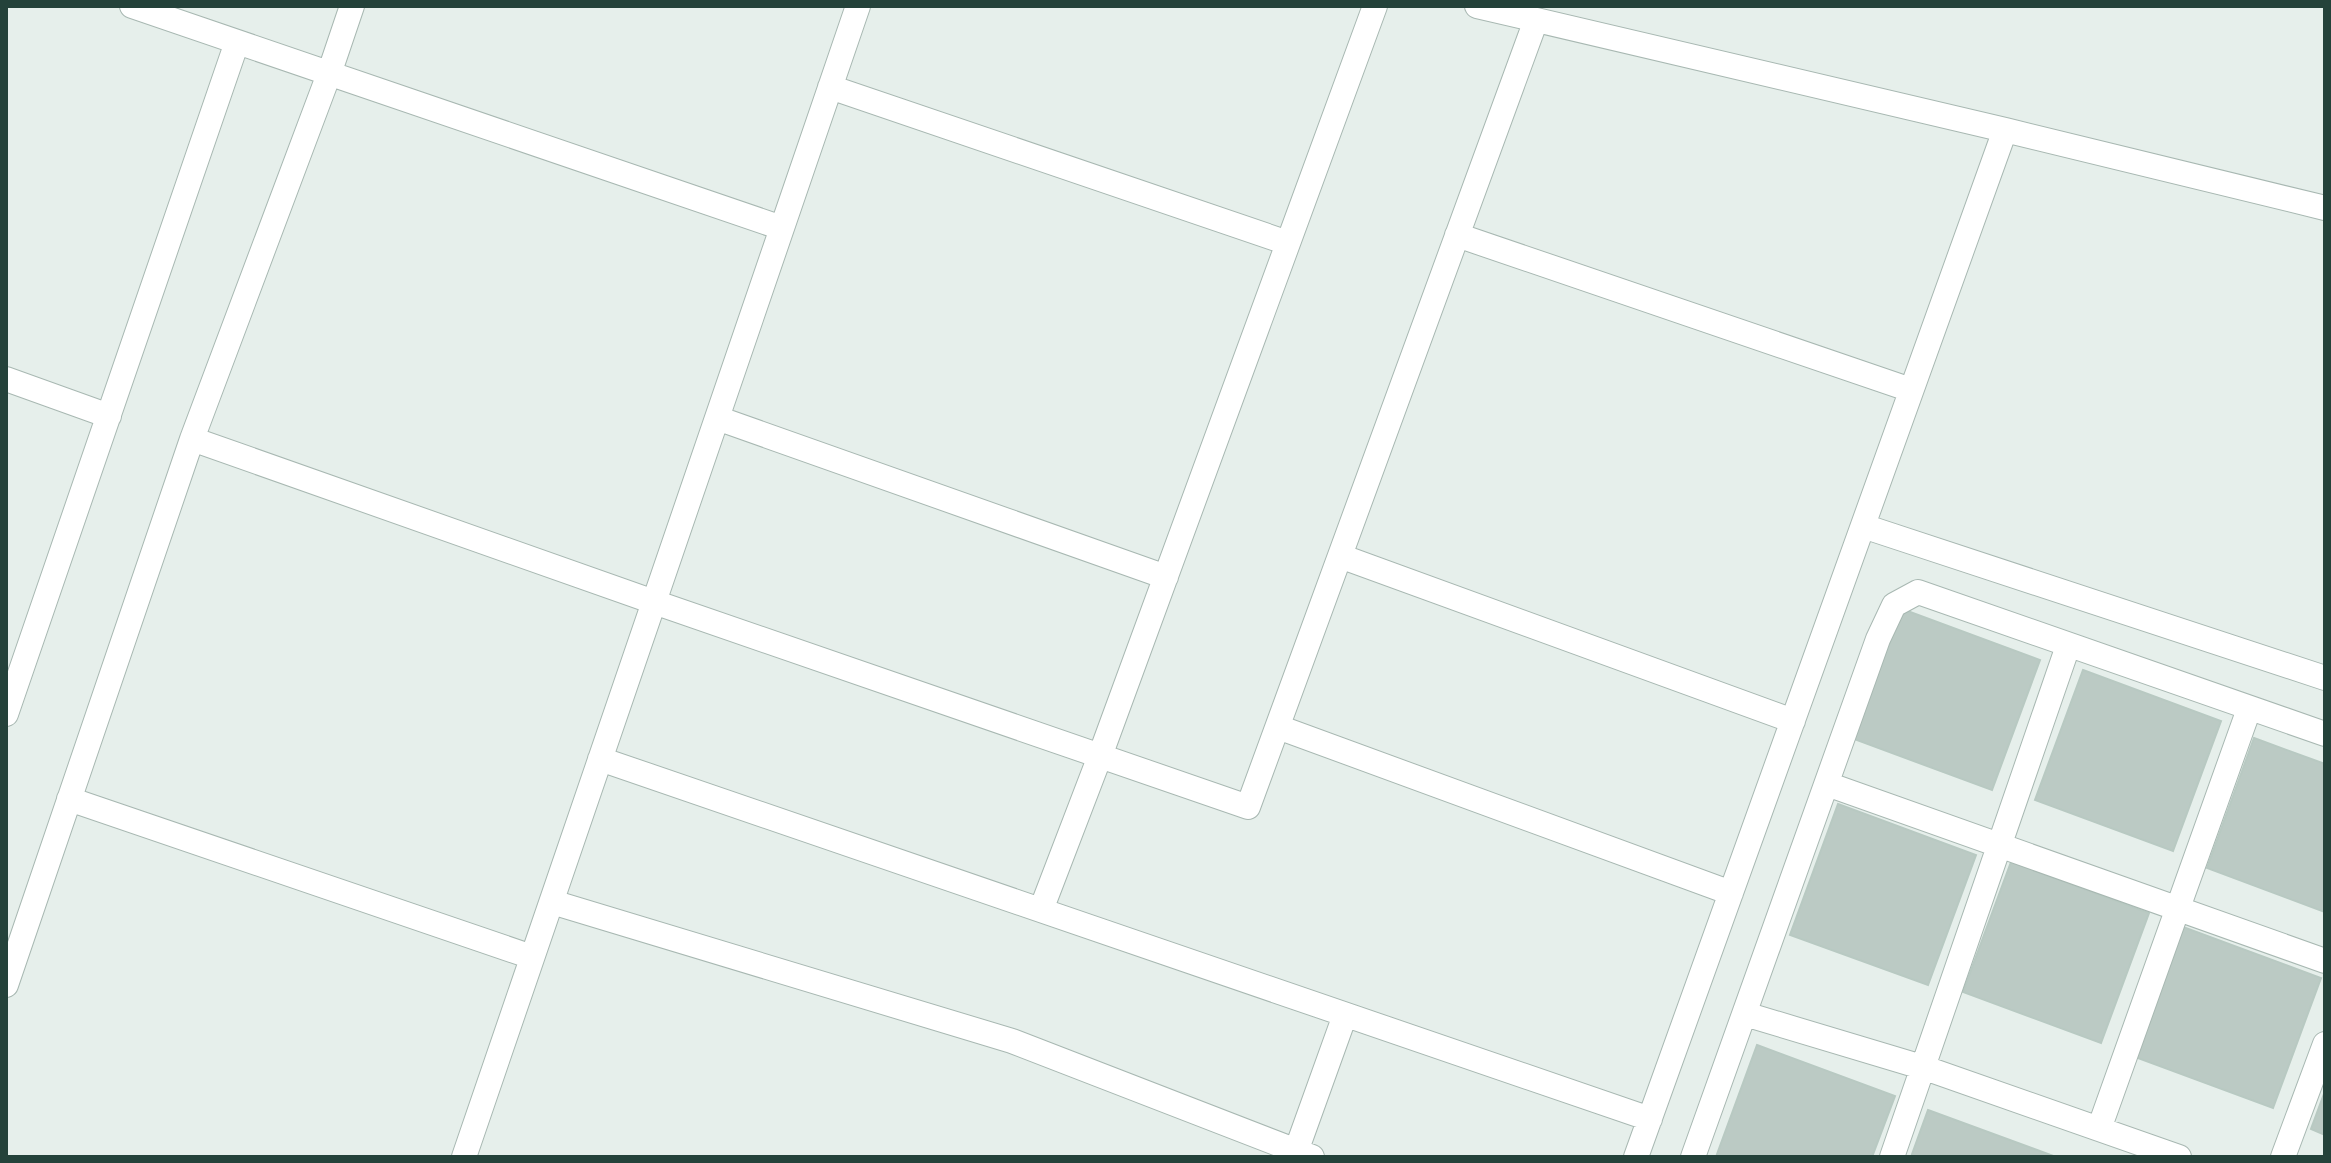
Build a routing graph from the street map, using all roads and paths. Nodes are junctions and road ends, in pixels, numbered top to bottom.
1 (132, 6) edge
2 (352, 6) edge
3 (858, 6) edge
4 (1375, 6) edge
5 (1477, 6) edge
6 (1536, 20) junction
7 (237, 42) junction
8 (329, 74) junction
9 (830, 87) junction
10 (2005, 130) junction
11 (2325, 208) edge
12 (782, 228) junction
13 (1457, 235) junction
14 (1288, 243) junction
15 (6, 379) edge
16 (1911, 390) junction
17 (109, 416) junction
18 (717, 418) junction
19 (192, 439) junction
20 (1863, 526) junction
21 (1340, 556) junction
22 (1166, 577) junction
23 (654, 602) junction
24 (2068, 646) junction
25 (2325, 678) edge
26 (2249, 709) junction
27 (6, 714) edge
28 (1793, 721) junction
29 (1278, 727) junction
30 (2325, 734) edge
31 (1100, 756) junction
32 (600, 759) junction
33 (1827, 784) junction
34 (69, 799) junction
35 (1999, 844) junction
36 (1731, 893) junction
37 (552, 902) junction
38 (2178, 907) junction
39 (1041, 910) junction
40 (532, 957) junction
41 (2325, 961) edge
42 (6, 985) edge
43 (1745, 1014) junction
44 (1345, 1015) junction
45 (2325, 1044) edge
46 (1925, 1068) junction
47 (1650, 1119) junction
48 (2110, 1140) edge
49 (1301, 1155) edge
50 (464, 1157) edge
51 (1636, 1157) edge
52 (1693, 1157) edge
53 (1892, 1157) edge
54 (2179, 1157) edge
55 (2283, 1157) edge

1 - 7 street
2 - 8 street
3 - 9 street
4 - 14 street
5 - 6 street
6 - 10 street
6 - 13 street
7 - 8 street
7 - 17 street
8 - 12 street
8 - 19 street
9 - 12 street
9 - 14 street
10 - 11 street
10 - 16 street
12 - 18 street
13 - 16 street
13 - 21 street
14 - 22 street
15 - 17 street
16 - 20 street
17 - 27 street
18 - 22 street
18 - 23 street
19 - 23 street
19 - 34 street
20 - 25 street
20 - 28 street
21 - 28 street
21 - 29 street
22 - 31 street
23 - 31 street
23 - 32 street
24 - 26 street
24 - 33 street
24 - 35 street
26 - 30 street
26 - 38 street
28 - 36 street
29 - 31 street
29 - 36 street
31 - 39 street
32 - 37 street
32 - 39 street
33 - 35 street
33 - 43 street
34 - 40 street
34 - 42 street
35 - 38 street
35 - 46 street
36 - 47 street
37 - 40 street
37 - 49 street
38 - 41 street
38 - 48 street
39 - 44 street
40 - 50 street
43 - 46 street
43 - 52 street
44 - 47 street
44 - 49 street
45 - 55 street
46 - 48 street
46 - 53 street
47 - 51 street
48 - 54 street

